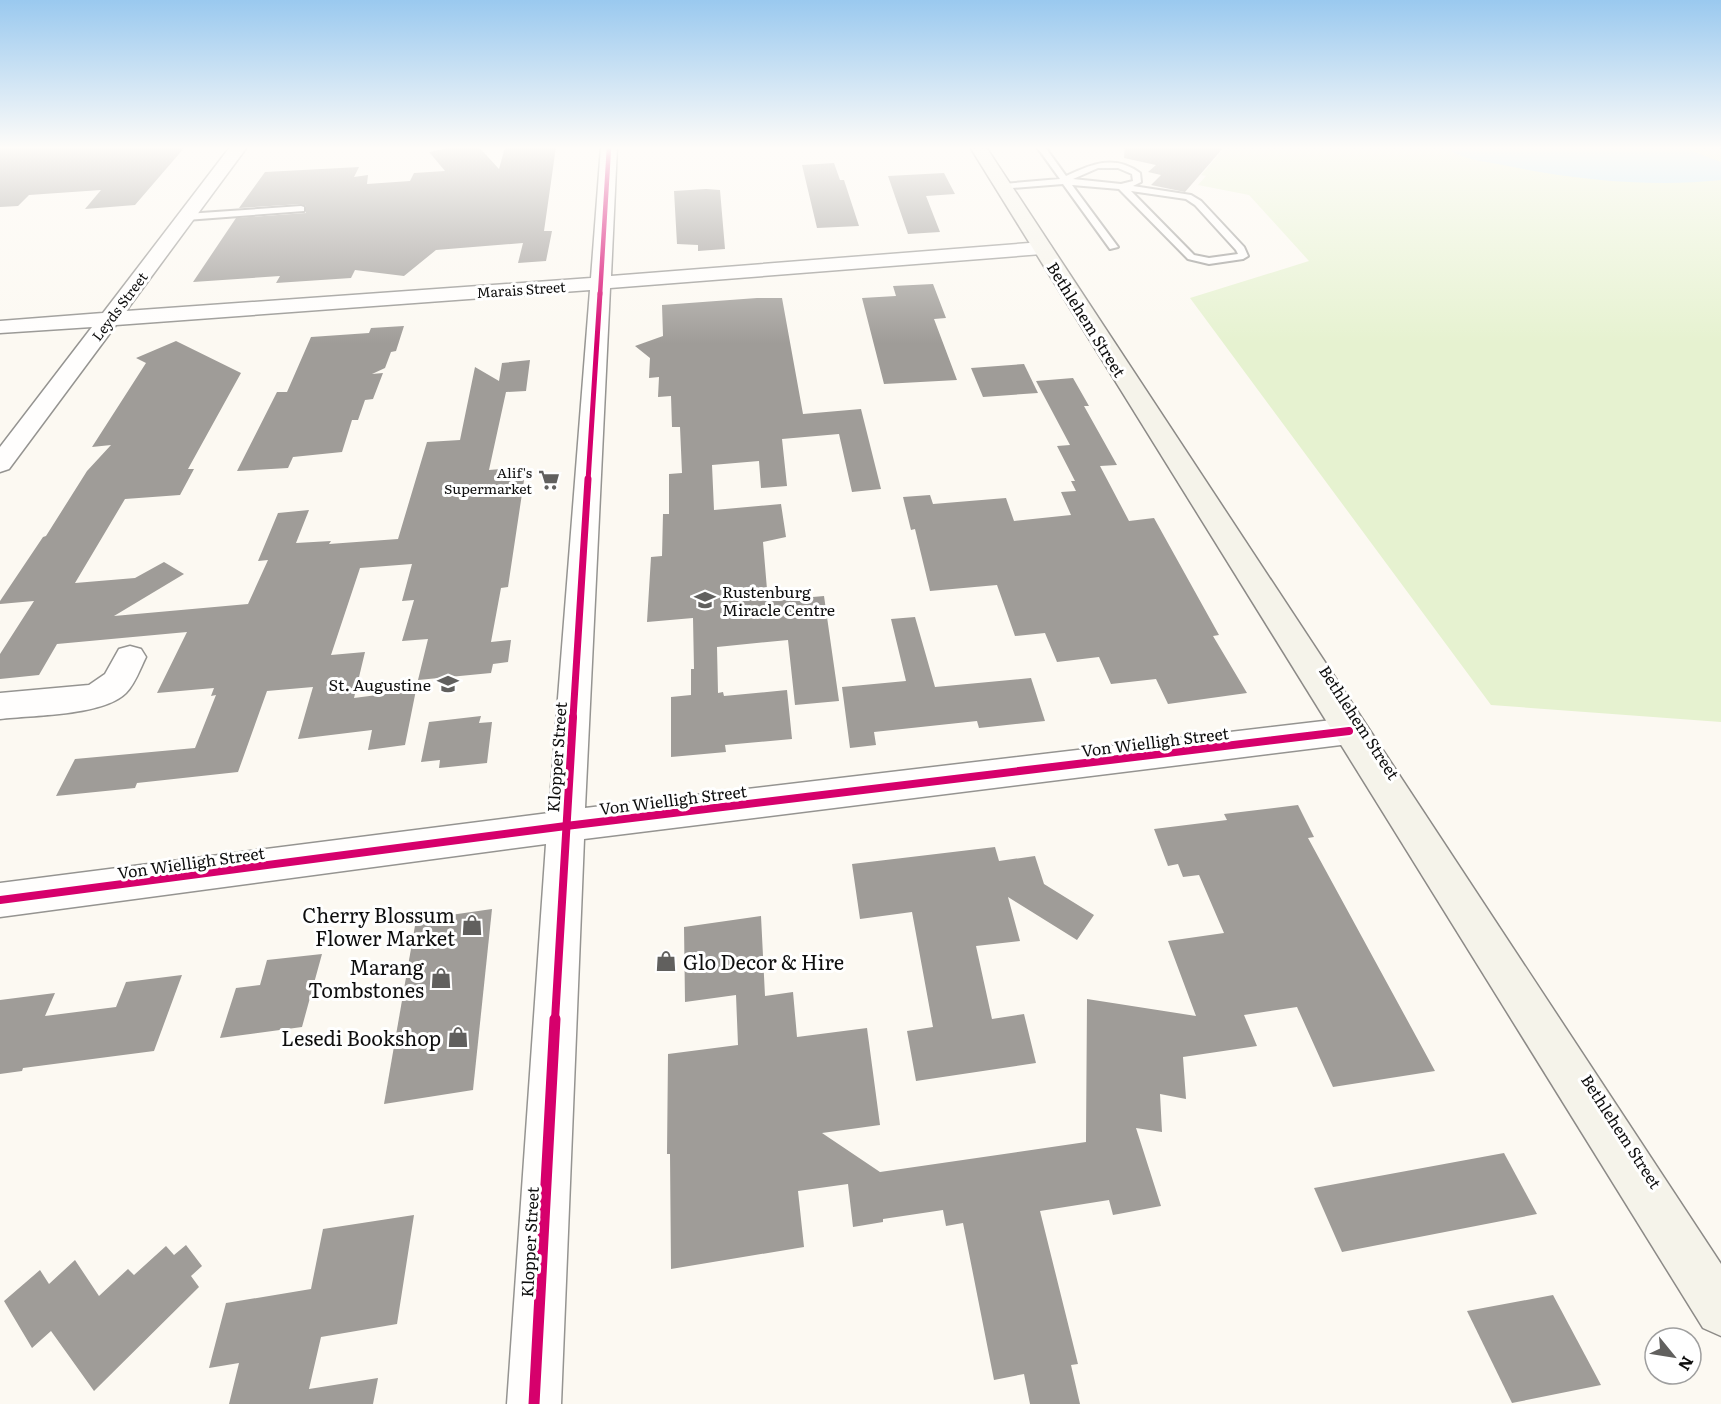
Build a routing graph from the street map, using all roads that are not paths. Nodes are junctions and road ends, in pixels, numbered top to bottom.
1 (189, 213) edge
2 (250, 213) edge
3 (605, 213) edge
4 (1020, 213) edge
5 (1087, 213) edge
6 (1147, 213) edge
7 (1207, 213) edge
8 (186, 217) junction
9 (1113, 247) dead end
10 (1042, 248) junction
11 (600, 284) junction
12 (109, 319) junction
13 (0, 327) edge
14 (0, 464) edge
15 (130, 657) dead end
16 (0, 706) edge
17 (1350, 731) junction
18 (566, 826) junction
19 (0, 900) edge
20 (1721, 1310) edge
21 (534, 1404) edge

1 - 8 street, Leyds Street
2 - 8 lane
3 - 11 street, Klopper Street
4 - 10 main road, Bethlehem Street
5 - 9 lane
6 - 7 lane
8 - 12 street, Leyds Street
10 - 11 street, Marais Street
10 - 17 main road, Bethlehem Street
11 - 12 street, Marais Street
11 - 18 street, Klopper Street
12 - 13 street, Marais Street
12 - 14 street, Leyds Street
15 - 16 street
17 - 18 street, Von Wielligh Street
17 - 20 main road, Bethlehem Street
18 - 19 street, Von Wielligh Street
18 - 21 street, Klopper Street

